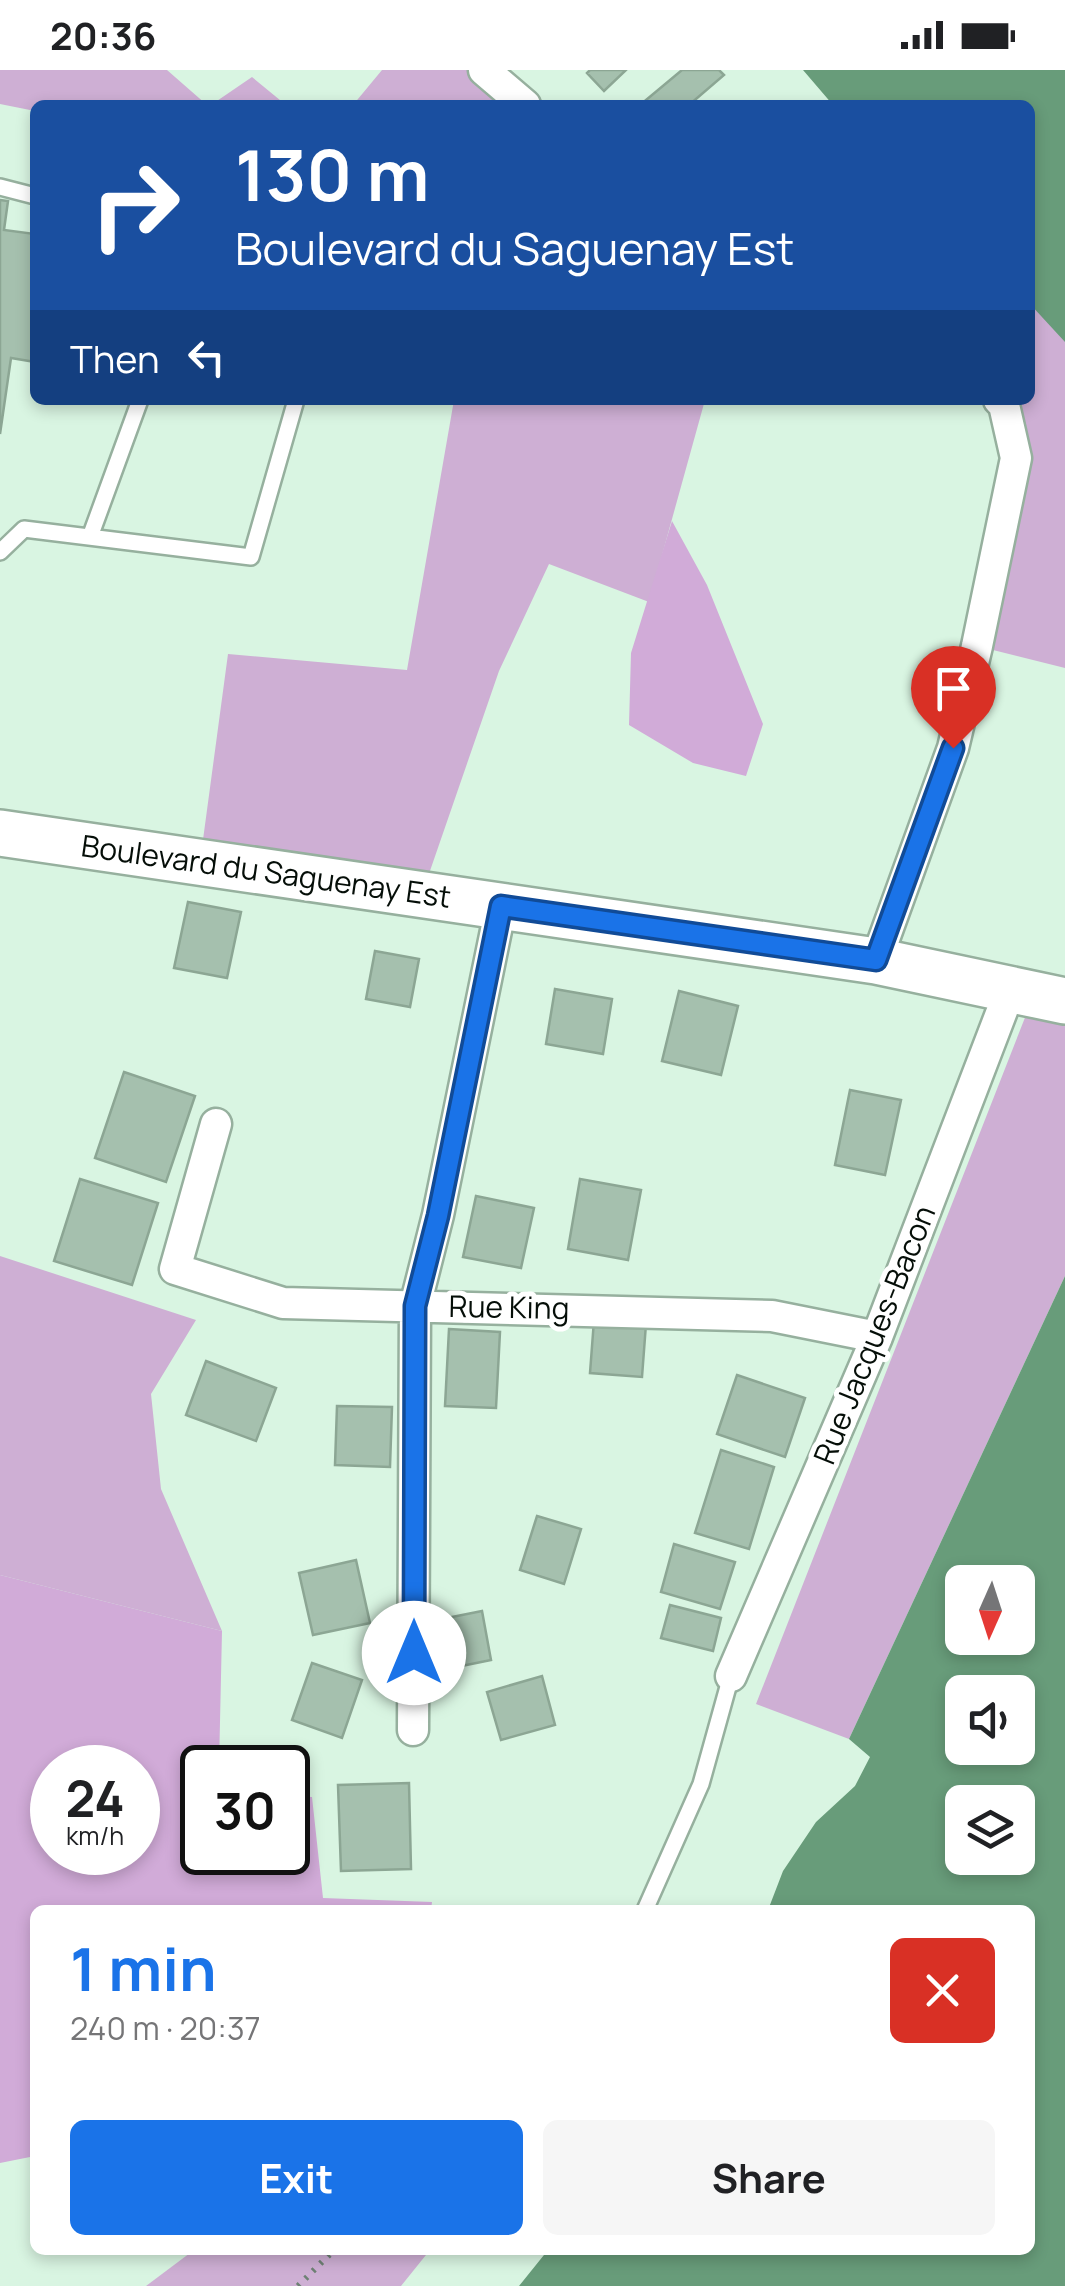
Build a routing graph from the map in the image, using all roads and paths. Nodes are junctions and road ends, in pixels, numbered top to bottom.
1 (484, 70) edge
2 (519, 100) edge
3 (0, 187) edge
4 (30, 195) edge
5 (138, 405) edge
6 (295, 405) edge
7 (1004, 405) edge
8 (90, 537) junction
9 (0, 552) edge
10 (0, 833) edge
11 (501, 906) junction
12 (876, 960) junction
13 (1010, 990) junction
14 (1065, 1001) edge
15 (216, 1124) dead end
16 (415, 1306) junction
17 (877, 1337) junction
18 (731, 1676) joint
19 (413, 1730) dead end
20 (647, 1905) edge
21 (329, 2255) edge
22 (298, 2286) edge

1 - 2 street
3 - 4 lane
5 - 8 lane
6 - 8 lane
7 - 12 street
8 - 9 lane
10 - 11 main road, Boulevard du Saguenay Est
11 - 12 main road, Boulevard du Saguenay Est
11 - 16 street
12 - 13 main road, Boulevard du Saguenay Est
13 - 14 main road, Boulevard du Saguenay Est
13 - 17 street, Rue Jacques-Bacon
15 - 16 street, Rue King
16 - 17 street, Rue King
16 - 19 street
17 - 18 street, Rue Jacques-Bacon
18 - 20 lane
21 - 22 path

